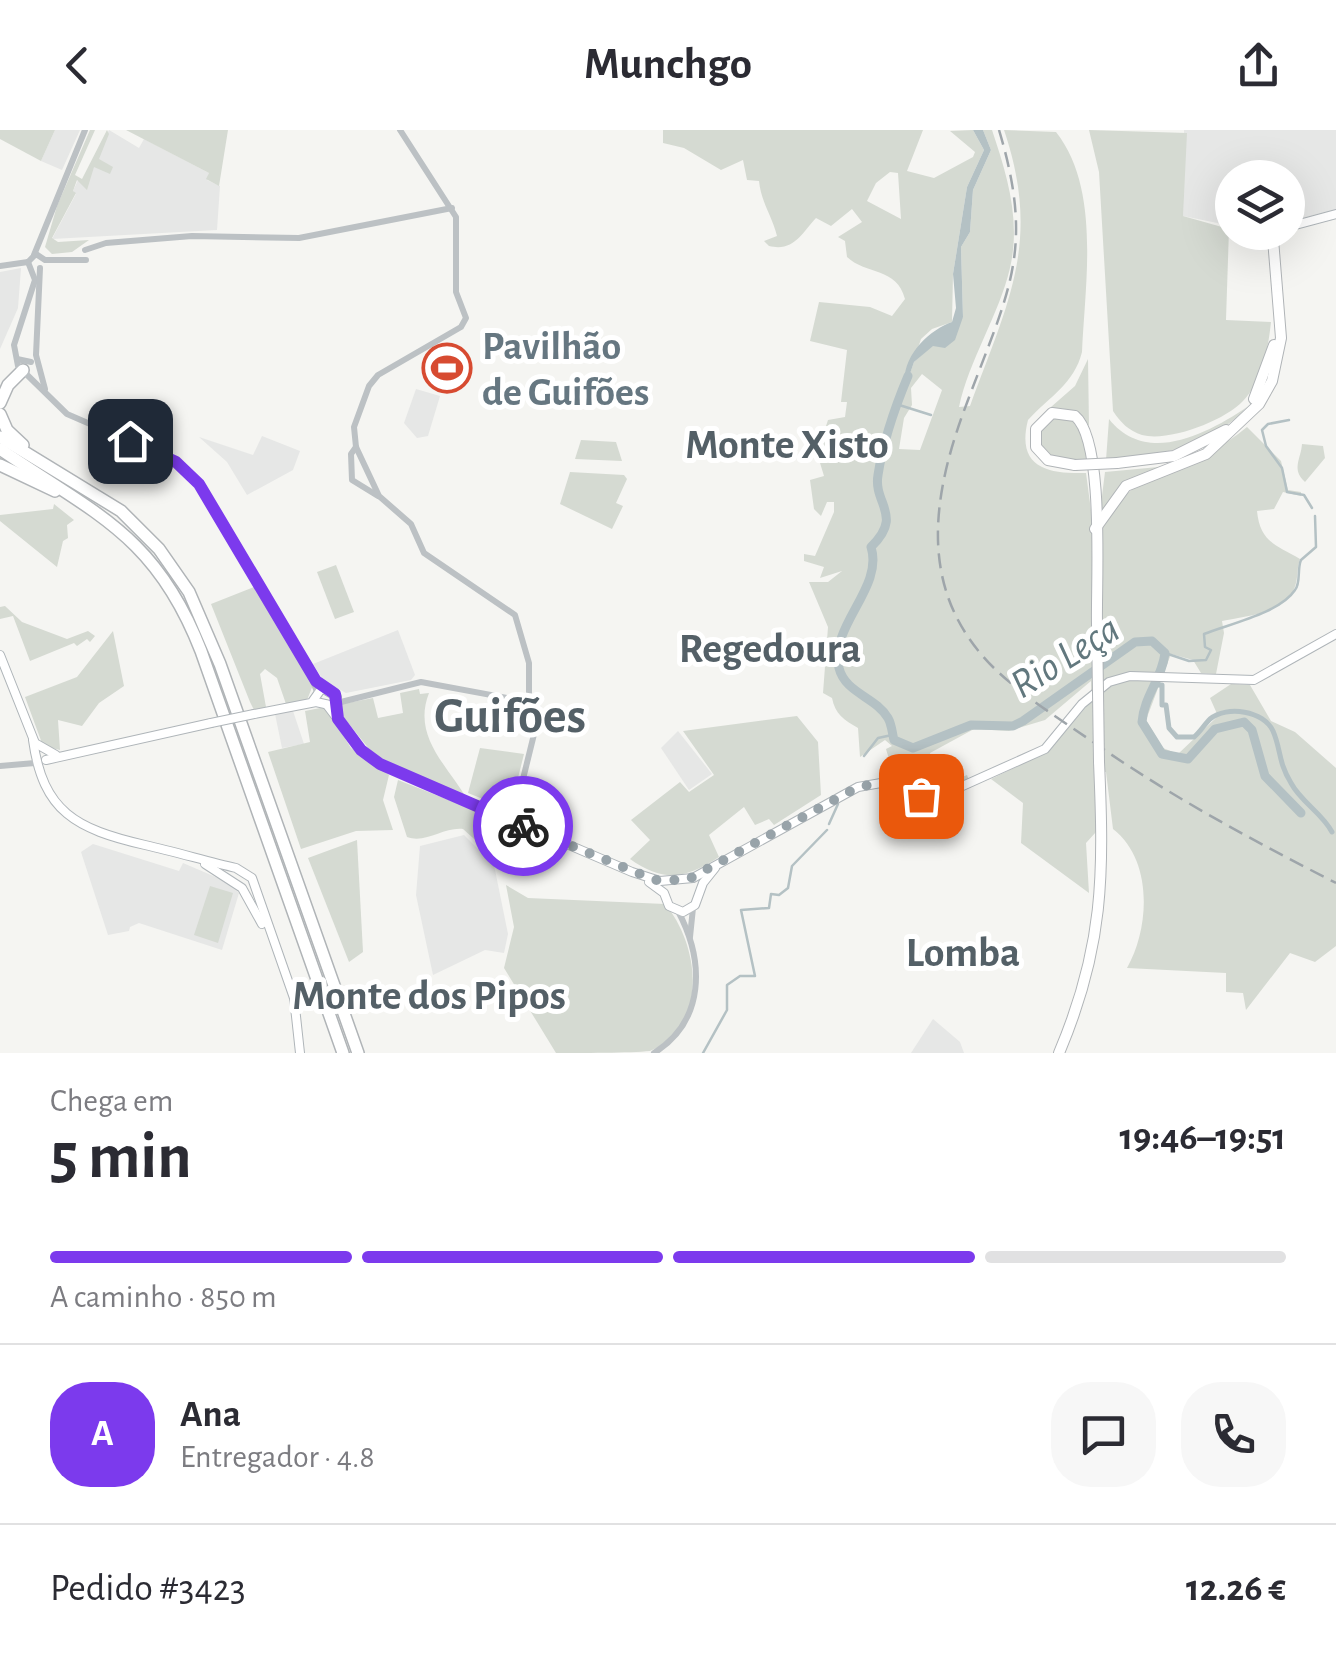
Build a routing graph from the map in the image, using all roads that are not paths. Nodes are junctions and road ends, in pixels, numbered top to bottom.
1 (85, 130) edge
2 (400, 130) edge
3 (452, 208) junction
4 (1336, 214) edge
5 (1305, 221) edge
6 (106, 243) junction
7 (1270, 250) edge
8 (1273, 250) edge
9 (85, 254) junction
10 (37, 262) junction
11 (0, 266) edge
12 (20, 327) junction
13 (36, 330) junction
14 (30, 363) junction
15 (48, 395) junction
16 (0, 402) edge
17 (0, 414) edge
18 (0, 437) edge
19 (356, 447) junction
20 (0, 448) edge
21 (0, 465) edge
22 (1089, 465) edge
23 (1089, 465) edge
24 (1089, 465) edge
25 (1089, 465) edge
26 (59, 471) junction
27 (379, 496) junction
28 (96, 509) junction
29 (1095, 529) junction
30 (1336, 634) edge
31 (0, 655) edge
32 (328, 699) junction
33 (528, 702) junction
34 (39, 757) junction
35 (0, 766) edge
36 (193, 859) junction
37 (720, 862) junction
38 (498, 866) dead end
39 (236, 868) junction
40 (632, 872) junction
41 (232, 880) junction
42 (687, 880) junction
43 (675, 881) junction
44 (257, 887) junction
45 (698, 893) junction
46 (248, 895) junction
47 (666, 897) junction
48 (692, 908) junction
49 (678, 911) junction
50 (690, 944) junction
51 (299, 1053) edge
52 (343, 1053) edge
53 (358, 1053) edge
54 (654, 1053) edge
55 (1058, 1053) edge

1 - 10 street
2 - 3 street
3 - 6 street
3 - 19 street
4 - 5 main road
6 - 9 street
6 - 9 street
7 - 22 highway, bridge
8 - 29 highway
9 - 10 street
10 - 11 street
10 - 12 street
10 - 13 street
12 - 13 street
12 - 14 street
13 - 14 street
14 - 15 street
14 - 15 street
14 - 16 highway
15 - 32 street
17 - 26 highway
18 - 26 highway
19 - 27 street
19 - 27 street
20 - 28 highway
21 - 28 highway
23 - 24 highway, bridge
25 - 29 highway, bridge
26 - 53 highway
27 - 33 street
28 - 52 highway
29 - 55 highway, bridge
30 - 37 main road
31 - 34 main road
32 - 33 street
32 - 34 main road, bridge
32 - 40 main road
33 - 38 street, bridge
34 - 35 street
34 - 36 main road
36 - 39 main road
36 - 41 main road
37 - 42 main road
37 - 45 main road
39 - 41 main road
39 - 44 main road
40 - 43 main road
40 - 47 main road
41 - 46 main road
42 - 43 main road
42 - 45 main road
43 - 47 main road
44 - 46 main road
44 - 51 main road
45 - 48 main road
46 - 51 main road
47 - 49 main road
48 - 49 main road
48 - 50 street
49 - 50 street
50 - 54 street

